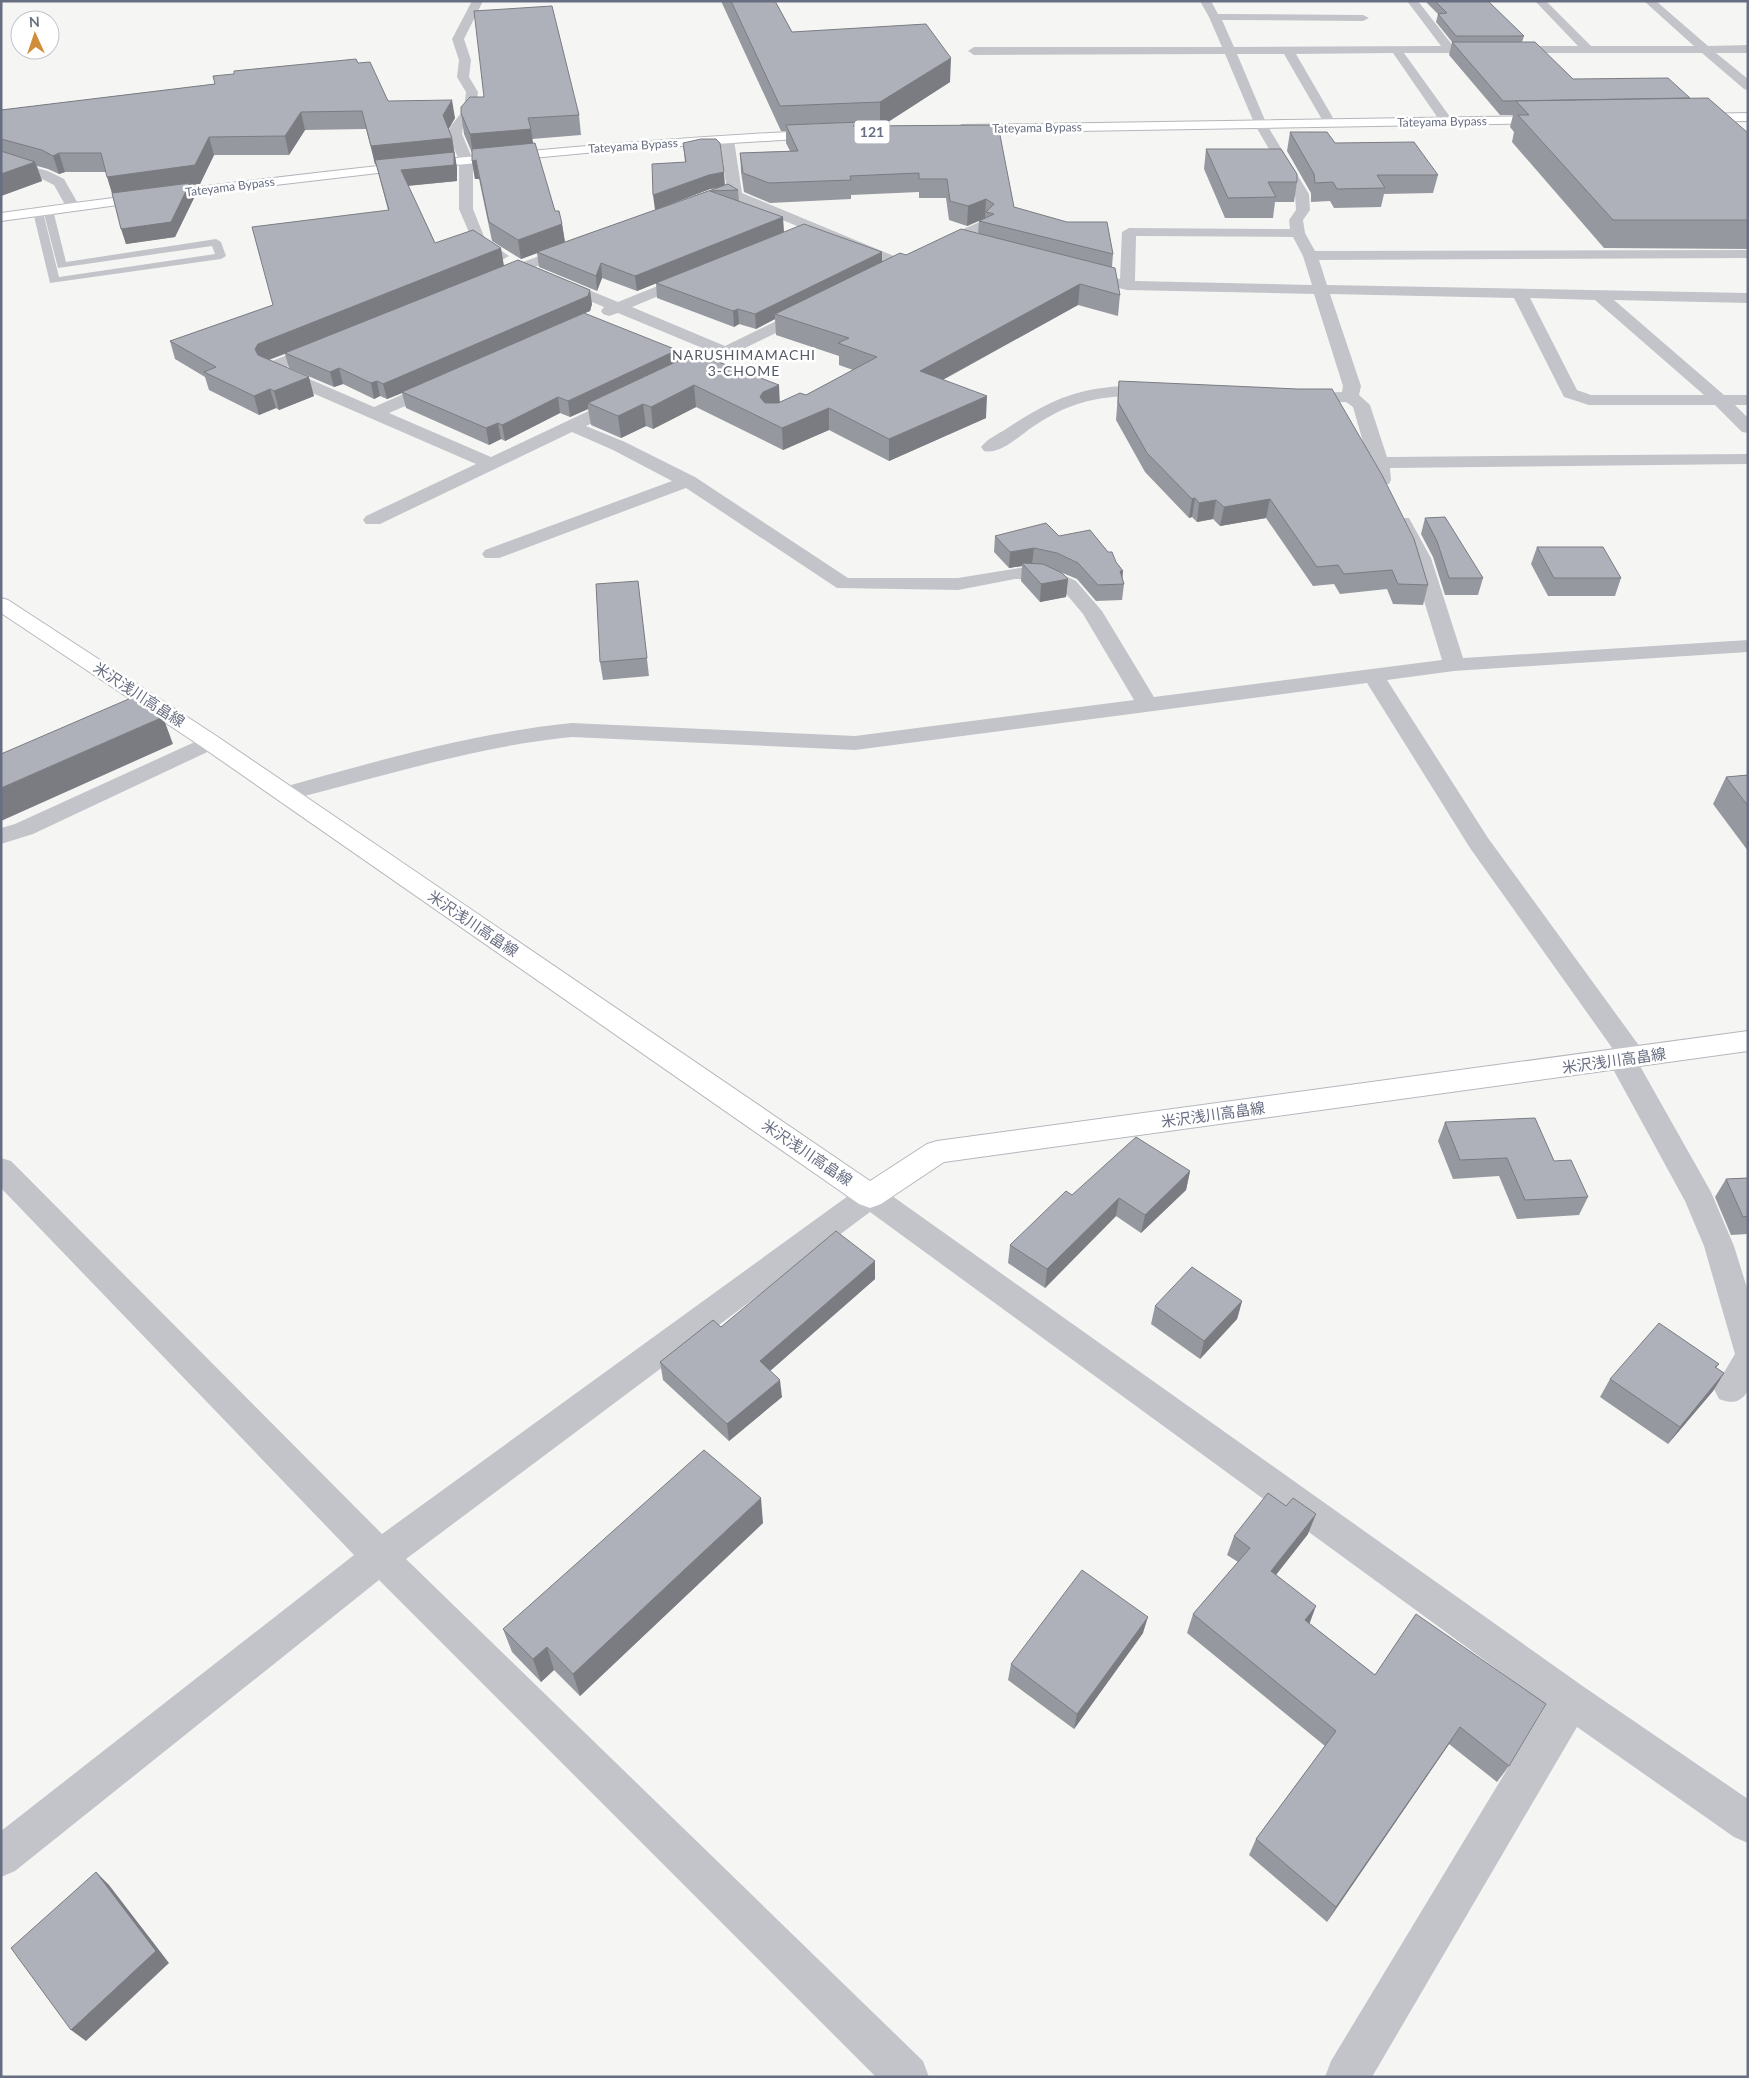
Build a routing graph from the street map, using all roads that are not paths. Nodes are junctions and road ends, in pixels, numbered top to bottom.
1 (478, 1) edge
2 (1205, 1) edge
3 (1412, 1) edge
4 (1540, 1) edge
5 (1649, 1) edge
6 (1214, 18) junction
7 (1363, 18) dead end
8 (1588, 49) junction
9 (1748, 49) edge
10 (1288, 50) junction
11 (1396, 50) junction
12 (1449, 50) junction
13 (1705, 50) junction
14 (974, 51) dead end
15 (1230, 51) junction
16 (1748, 86) edge
17 (1680, 118) edge
18 (1748, 118) edge
19 (1564, 120) edge
20 (1447, 121) junction
21 (1330, 124) junction
22 (1261, 125) junction
23 (948, 130) edge
24 (838, 133) edge
25 (727, 140) junction
26 (466, 160) junction
27 (1, 162) edge
28 (734, 191) junction
29 (716, 194) edge
30 (73, 207) junction
31 (43, 211) junction
32 (1, 217) edge
33 (984, 224) edge
34 (811, 228) junction
35 (1298, 234) junction
36 (792, 236) edge
37 (950, 240) junction
38 (586, 242) edge
39 (969, 245) edge
40 (934, 248) edge
41 (1748, 254) edge
42 (918, 256) edge
43 (1310, 256) junction
44 (901, 264) junction
45 (520, 267) junction
46 (709, 270) edge
47 (1071, 272) edge
48 (884, 273) edge
49 (477, 284) edge
50 (1127, 285) junction
51 (1321, 289) junction
52 (1520, 294) junction
53 (1599, 295) junction
54 (1748, 298) edge
55 (822, 304) edge
56 (617, 307) junction
57 (590, 319) edge
58 (335, 341) edge
59 (726, 352) junction
60 (697, 366) junction
61 (714, 373) edge
62 (455, 378) edge
63 (661, 383) edge
64 (1174, 393) edge
65 (634, 396) edge
66 (1350, 397) junction
67 (1280, 399) edge
68 (1748, 400) edge
69 (1722, 401) junction
70 (374, 414) junction
71 (572, 426) junction
72 (1748, 428) edge
73 (990, 447) dead end
74 (1748, 459) edge
75 (1380, 463) junction
76 (491, 464) junction
77 (688, 481) junction
78 (373, 520) dead end
79 (492, 554) dead end
80 (1, 604) edge
81 (1748, 646) edge
82 (1454, 666) junction
83 (1374, 676) junction
84 (1148, 704) junction
85 (210, 742) junction
86 (285, 794) junction
87 (1, 836) edge
88 (1748, 1041) edge
89 (1628, 1059) junction
90 (1, 1168) edge
91 (870, 1196) junction
92 (1748, 1347) edge
93 (1748, 1362) edge
94 (1731, 1389) dead end
95 (380, 1556) junction
96 (1571, 1700) junction
97 (1748, 1823) edge
98 (1, 1857) edge
99 (907, 2077) edge
100 (1347, 2077) edge

1 - 26 street
2 - 6 street
3 - 12 street
4 - 8 street
5 - 13 street
6 - 7 street
6 - 15 street
8 - 12 street
8 - 13 street
9 - 13 street
10 - 11 street
10 - 15 street
10 - 21 street
11 - 12 street
11 - 20 street
13 - 16 street
14 - 15 street
15 - 22 street
17 - 18 main road
19 - 20 main road, Tateyama Bypass
20 - 21 main road, Tateyama Bypass
21 - 22 main road, Tateyama Bypass
22 - 23 main road, Tateyama Bypass
22 - 35 street
24 - 25 main road, Tateyama Bypass / 121
25 - 26 main road, Tateyama Bypass / 121
25 - 28 street
26 - 30 main road, Tateyama Bypass / 121
26 - 45 street
27 - 30 street
28 - 29 street
28 - 34 street
30 - 31 main road, Tateyama Bypass / 121
31 - 31 lane
31 - 32 main road, Tateyama Bypass / 121
33 - 37 street
34 - 36 street
34 - 44 street
35 - 43 street
35 - 50 street
37 - 39 street
37 - 40 street
38 - 45 street
41 - 43 street
42 - 44 street
43 - 51 street
44 - 48 street
45 - 49 street
45 - 56 street
46 - 56 street
47 - 50 street
50 - 51 street
51 - 52 street
51 - 66 street
52 - 53 street
52 - 69 street
53 - 54 street
53 - 69 street
55 - 59 street
56 - 57 street
56 - 59 street
58 - 70 street
59 - 60 street
60 - 61 street
60 - 63 street
62 - 70 street
64 - 73 street
65 - 71 street
66 - 67 street
66 - 75 street
68 - 69 street
69 - 72 street
70 - 76 street
71 - 76 street
71 - 77 street
74 - 75 street
75 - 82 street
76 - 78 street
77 - 79 street
77 - 84 street
80 - 85 main road, 米沢浅川高畠線
81 - 82 street
82 - 83 street
83 - 84 street
83 - 89 street
84 - 86 street
85 - 86 main road, 米沢浅川高畠線
85 - 87 street
86 - 91 main road, 米沢浅川高畠線
88 - 89 main road, 米沢浅川高畠線
89 - 91 main road, 米沢浅川高畠線
89 - 92 street
90 - 95 street
91 - 95 street
91 - 96 street
93 - 94 street
95 - 98 street
95 - 99 street
96 - 97 street
96 - 100 street

